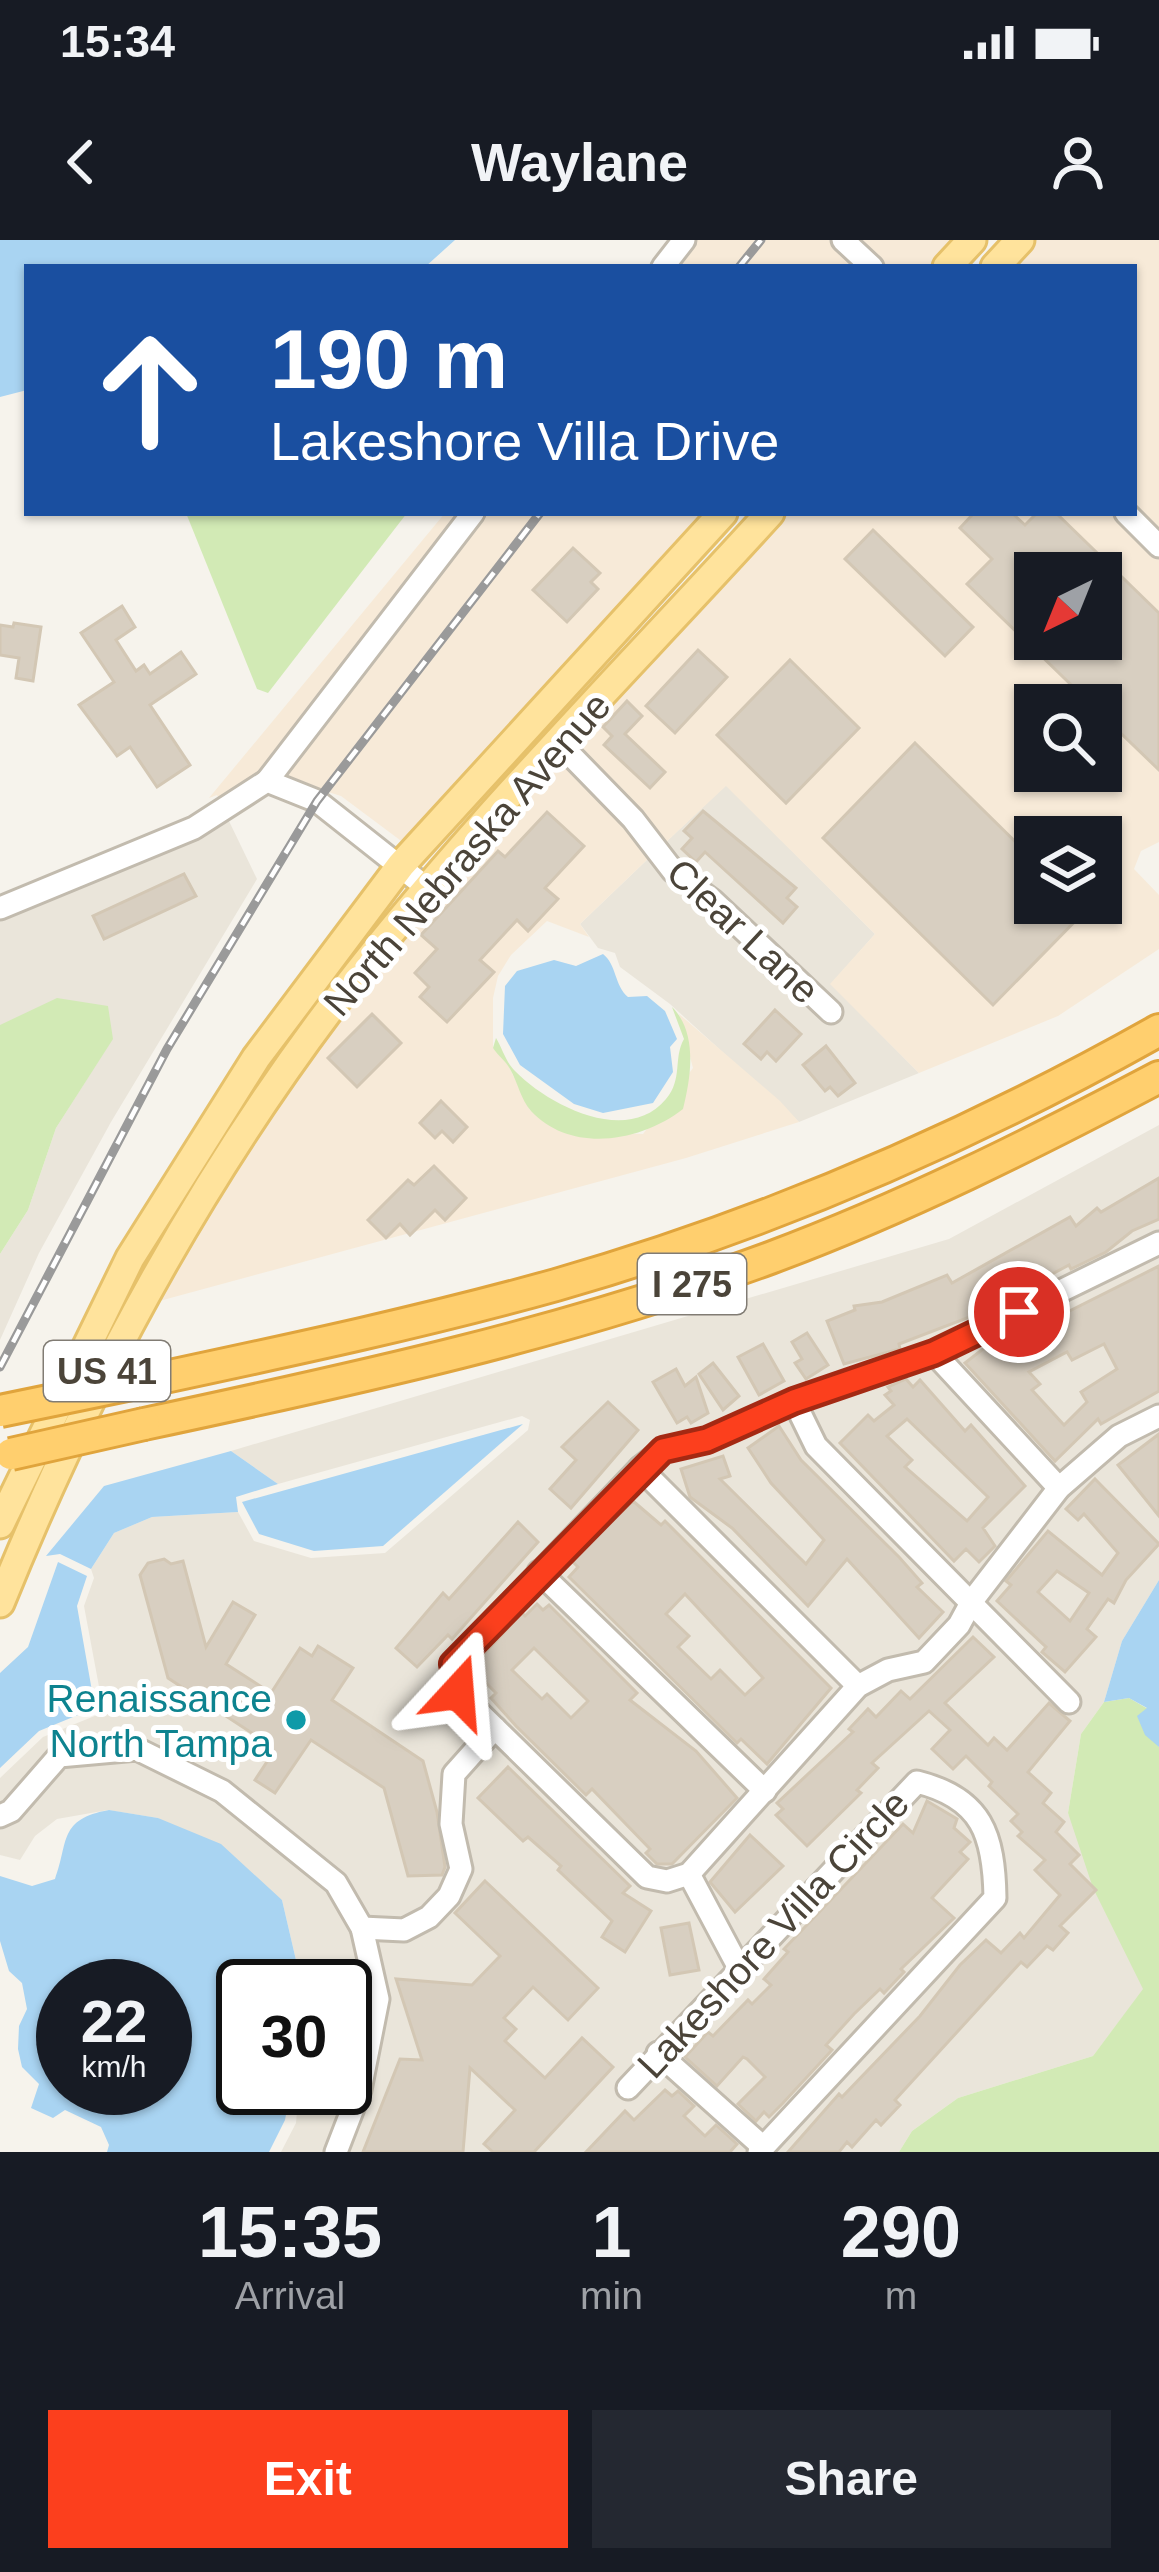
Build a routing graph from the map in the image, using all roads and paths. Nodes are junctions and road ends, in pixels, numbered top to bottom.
1 (684, 240) edge
2 (843, 240) edge
3 (972, 240) edge
4 (1020, 240) edge
5 (665, 264) edge
6 (869, 264) edge
7 (950, 264) edge
8 (998, 264) edge
9 (471, 516) edge
10 (720, 516) edge
11 (742, 516) edge
12 (767, 516) edge
13 (1129, 516) edge
14 (1159, 546) edge
15 (695, 595) junction
16 (644, 600) junction
17 (559, 743) junction
18 (267, 781) junction
19 (401, 865) junction
20 (427, 888) junction
21 (0, 908) edge
22 (831, 1012) dead end
23 (1159, 1030) edge
24 (1159, 1077) edge
25 (1159, 1243) edge
26 (934, 1353) junction
27 (794, 1401) junction
28 (0, 1412) edge
29 (1159, 1416) edge
30 (0, 1457) edge
31 (640, 1468) junction
32 (1059, 1488) junction
33 (0, 1524) edge
34 (538, 1572) junction
35 (972, 1601) junction
36 (0, 1603) edge
37 (858, 1686) junction
38 (1069, 1702) dead end
39 (495, 1728) junction
40 (765, 1791) junction
41 (0, 1816) edge
42 (688, 1874) junction
43 (362, 1928) junction
44 (739, 1968) junction
45 (658, 2054) junction
46 (628, 2088) dead end
47 (761, 2150) edge
48 (336, 2152) edge

1 - 5 street
2 - 6 street
3 - 7 main road
4 - 8 main road
9 - 18 street
10 - 16 main road, North Nebraska Avenue / US 41
11 - 15 main road
12 - 15 main road, North Nebraska Avenue / US 41
13 - 14 street
15 - 17 main road, North Nebraska Avenue / US 41
16 - 17 main road
16 - 19 main road, North Nebraska Avenue / US 41
17 - 20 main road, North Nebraska Avenue / US 41
17 - 22 street, Clear Lane
18 - 19 street
18 - 21 street
19 - 20 street
19 - 33 main road, North Nebraska Avenue / US 41
20 - 36 main road, North Nebraska Avenue / US 41
23 - 28 highway, I 275, bridge
24 - 30 highway, I 275, bridge
25 - 26 street
26 - 27 street
26 - 32 street
27 - 31 street
27 - 35 street
29 - 32 street
31 - 34 street
31 - 37 street
32 - 35 street
34 - 39 street
34 - 40 street
35 - 37 street
35 - 38 street
37 - 40 street
39 - 42 street
39 - 43 street
40 - 42 street
41 - 43 street
42 - 44 street
43 - 48 street
44 - 45 street, Lakeshore Villa Circle
44 - 47 street, Lakeshore Villa Circle
45 - 46 street, Lakeshore Villa Circle
45 - 47 street

